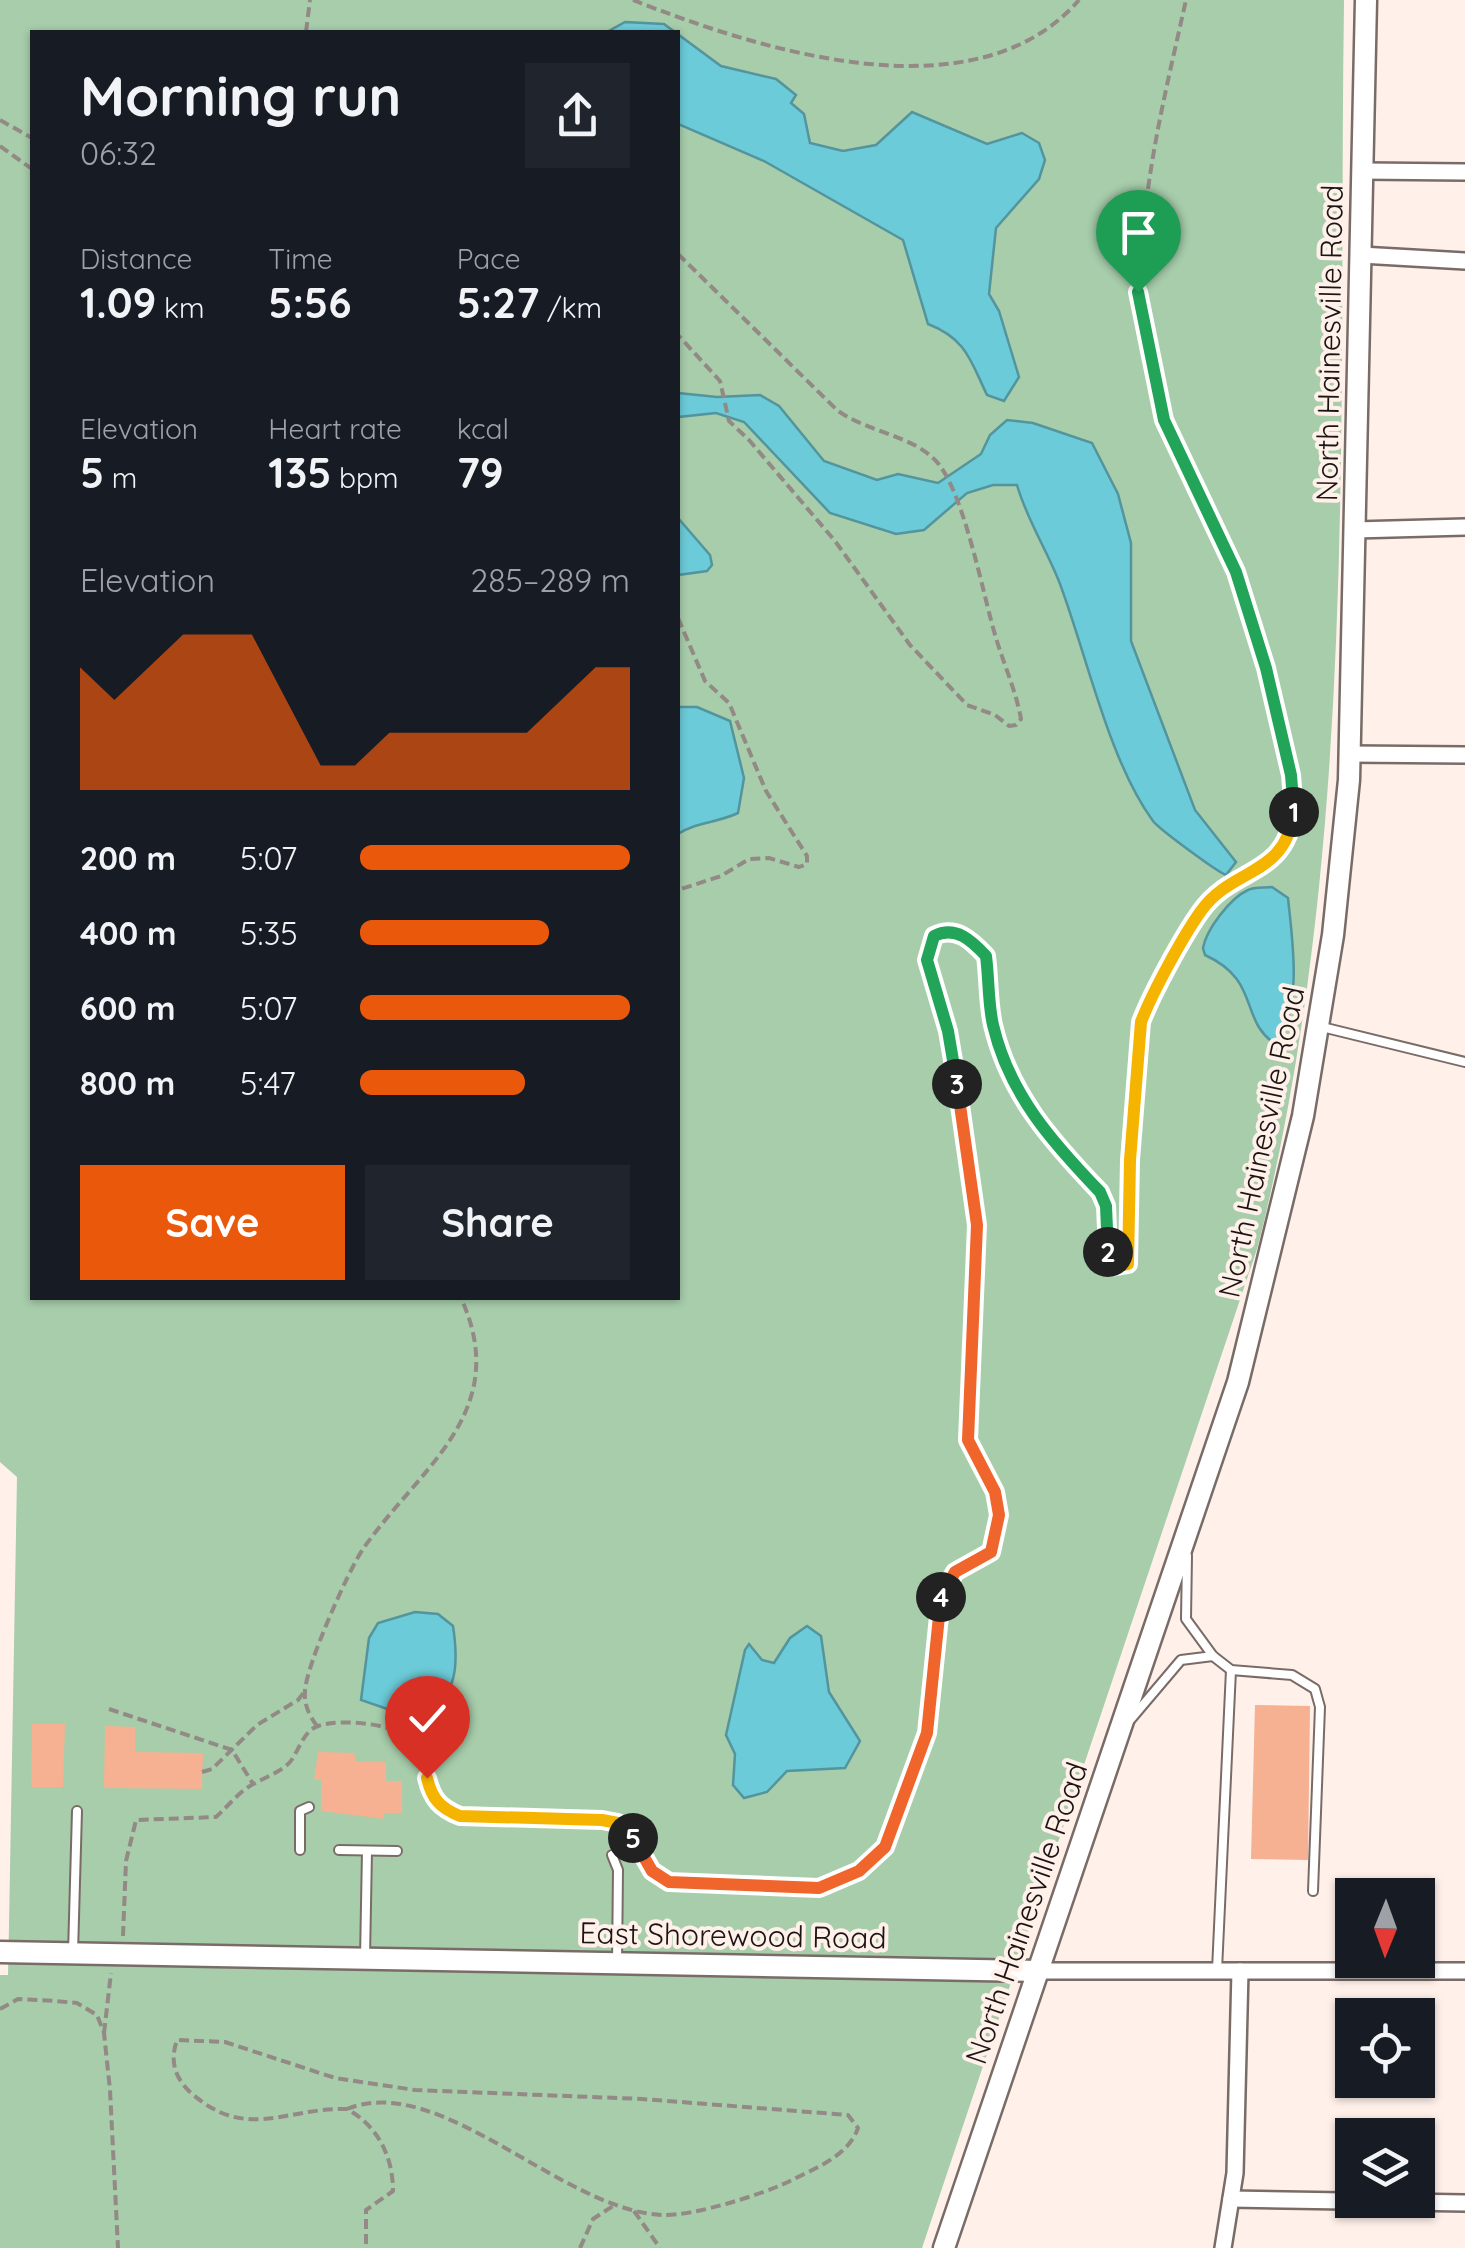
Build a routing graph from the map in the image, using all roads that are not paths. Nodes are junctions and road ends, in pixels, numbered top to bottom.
1 (1366, 0) edge
2 (1362, 170) junction
3 (1465, 172) edge
4 (1360, 255) junction
5 (1465, 261) edge
6 (1465, 528) edge
7 (1355, 530) junction
8 (1349, 754) junction
9 (1465, 756) edge
10 (1318, 1026) junction
11 (1465, 1062) edge
12 (1190, 1523) junction
13 (1213, 1656) junction
14 (1230, 1670) junction
15 (1119, 1730) junction
16 (309, 1807) dead end
17 (78, 1812) dead end
18 (300, 1850) dead end
19 (339, 1850) dead end
20 (367, 1850) junction
21 (397, 1851) dead end
22 (612, 1855) dead end
23 (1312, 1891) dead end
24 (0, 1952) edge
25 (74, 1953) junction
26 (366, 1958) junction
27 (617, 1963) junction
28 (1038, 1971) junction
29 (1217, 1971) junction
30 (1240, 1971) junction
31 (1465, 1971) edge
32 (1231, 2199) junction
33 (1465, 2203) edge
34 (944, 2248) edge
35 (1223, 2248) edge

1 - 2 main road, North Hainesville Road
2 - 3 street
2 - 4 main road, North Hainesville Road
4 - 5 street
4 - 7 main road, North Hainesville Road
6 - 7 street
7 - 8 main road, North Hainesville Road
8 - 9 street
8 - 10 main road, North Hainesville Road
10 - 11 lane
10 - 12 main road, North Hainesville Road
12 - 13 lane
12 - 15 main road, North Hainesville Road
13 - 14 lane
13 - 15 lane
14 - 23 lane
14 - 29 lane
15 - 28 main road, North Hainesville Road
16 - 18 lane
17 - 25 lane
19 - 20 lane
20 - 21 lane
20 - 26 lane
22 - 27 lane
24 - 25 main road, East Shorewood Road
25 - 26 main road, East Shorewood Road
26 - 27 main road, East Shorewood Road
27 - 28 main road, East Shorewood Road
28 - 29 street, East Shorewood Road
28 - 34 main road, North Hainesville Road
29 - 30 street, East Shorewood Road
30 - 31 street, East Shorewood Road
30 - 32 street
32 - 33 street
32 - 35 street

